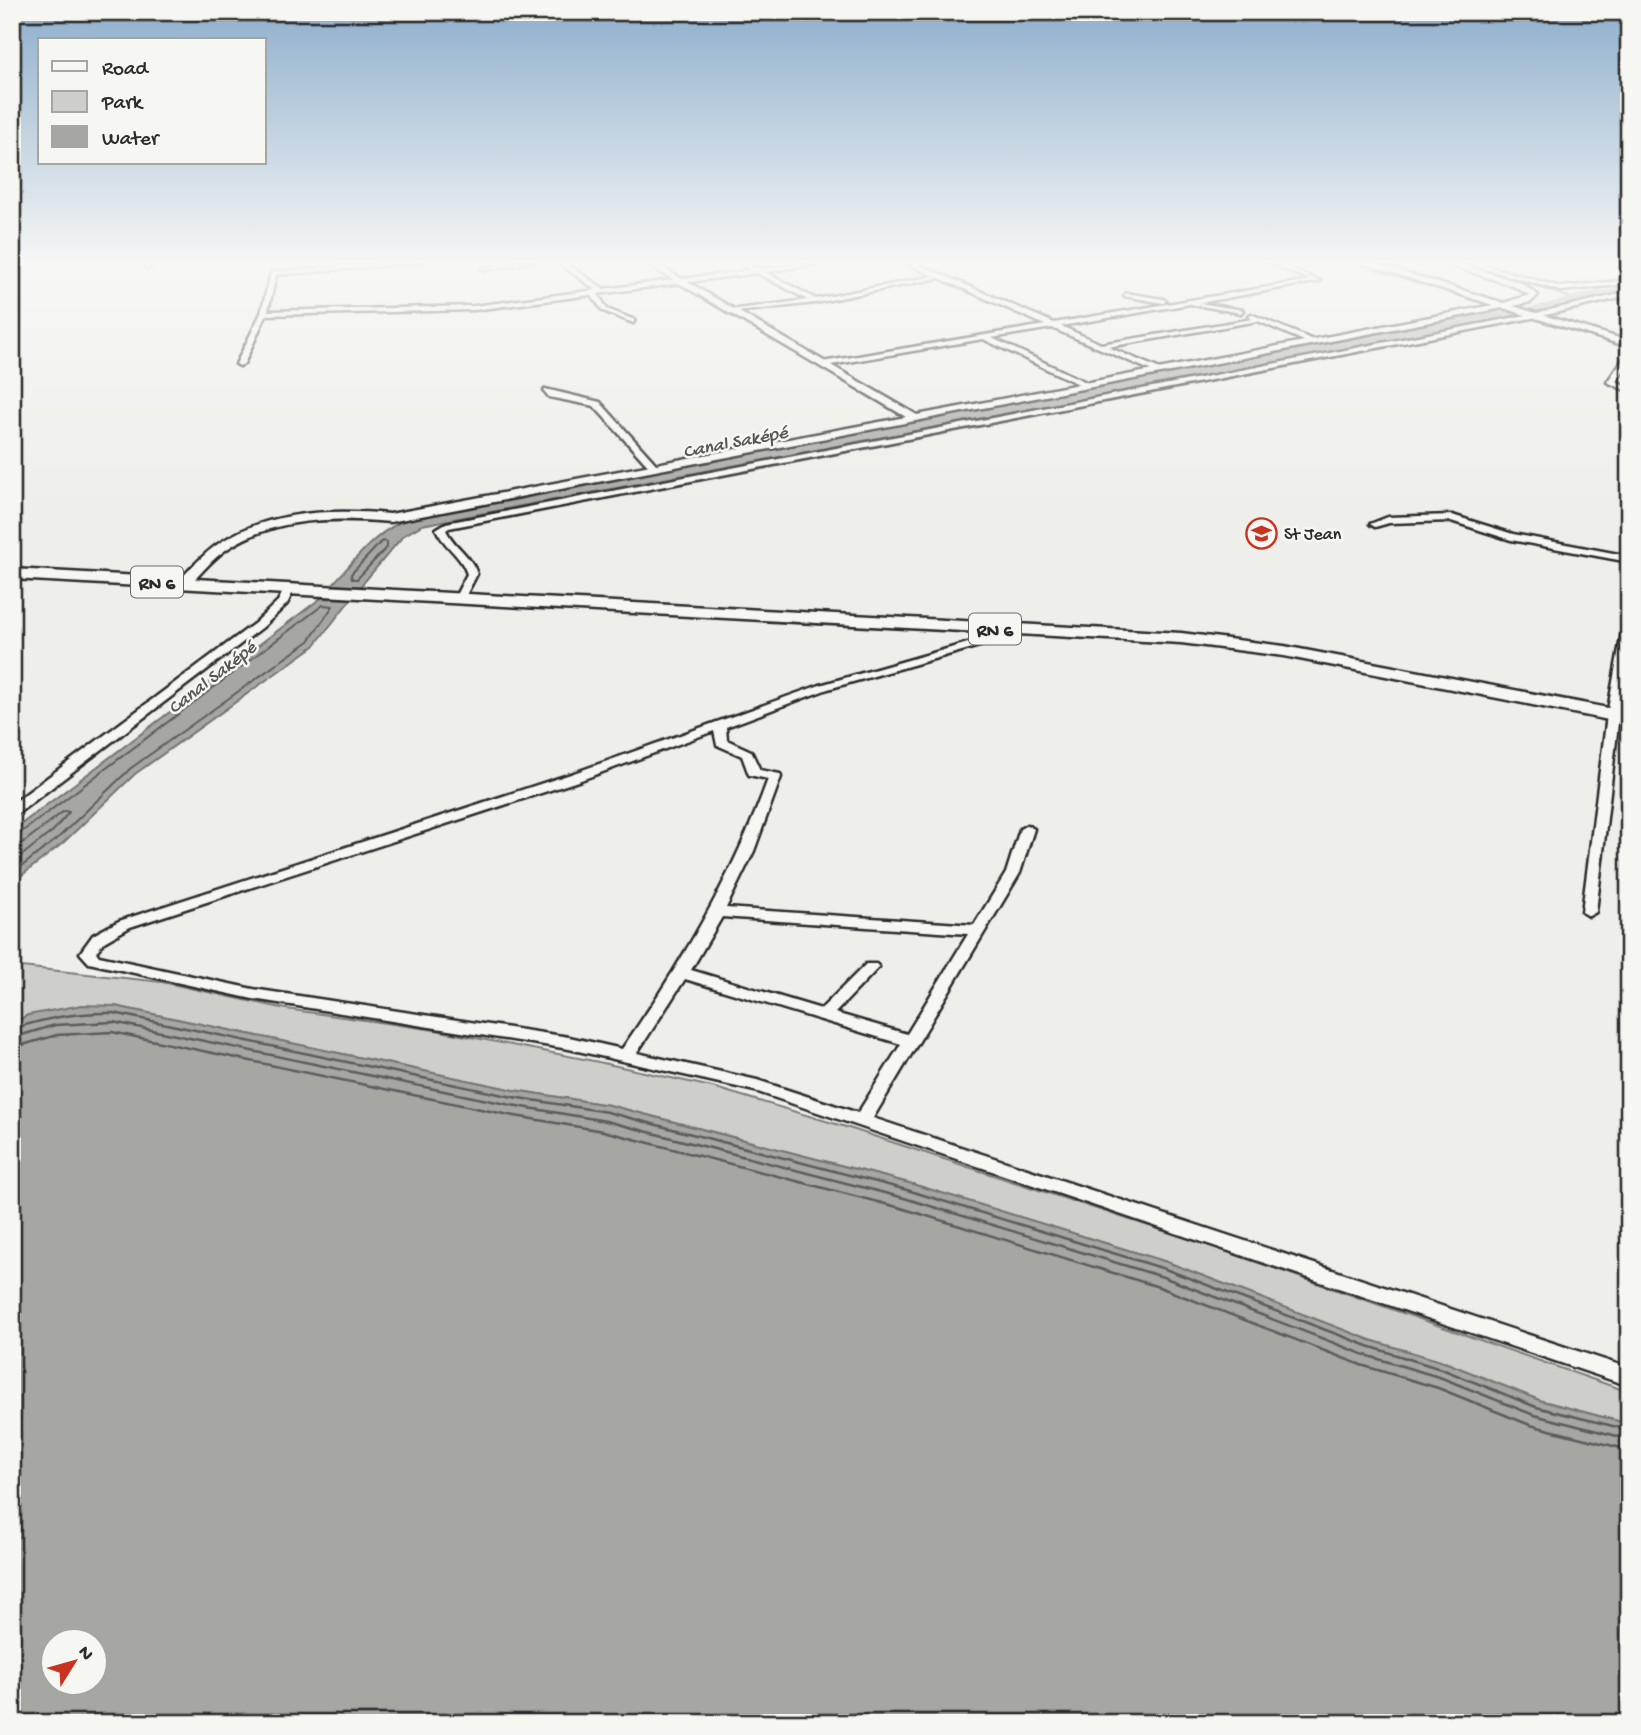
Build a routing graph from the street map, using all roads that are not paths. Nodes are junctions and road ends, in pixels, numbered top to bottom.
1 (250, 343) edge
2 (786, 343) edge
3 (943, 343) edge
4 (997, 343) edge
5 (1092, 343) edge
6 (1124, 343) edge
7 (1309, 343) edge
8 (1393, 343) edge
9 (1101, 347) junction
10 (1629, 357) edge
11 (240, 364) dead end
12 (825, 364) junction
13 (1157, 371) junction
14 (1085, 385) junction
15 (1629, 390) edge
16 (548, 391) dead end
17 (914, 417) junction
18 (653, 467) junction
19 (1375, 524) dead end
20 (1629, 559) edge
21 (12, 574) edge
22 (183, 584) junction
23 (295, 591) junction
24 (459, 599) junction
25 (1629, 621) edge
26 (1009, 629) junction
27 (1621, 717) edge
28 (720, 724) junction
29 (12, 811) edge
30 (1027, 829) dead end
31 (717, 912) junction
32 (1589, 912) dead end
33 (979, 930) junction
34 (871, 967) dead end
35 (683, 973) junction
36 (824, 1015) junction
37 (911, 1041) junction
38 (626, 1056) junction
39 (862, 1121) junction
40 (1629, 1377) edge

1 - 11 street
2 - 12 street
3 - 12 street
4 - 14 street
5 - 9 street
6 - 9 street
7 - 13 street
8 - 24 street
9 - 13 street
10 - 15 street
12 - 17 street
13 - 14 street
14 - 17 street
16 - 18 street
17 - 18 street
18 - 22 street
19 - 20 street
21 - 22 main road, RN 6
22 - 23 main road, RN 6
23 - 24 main road, RN 6
23 - 29 street
24 - 26 main road, RN 6
25 - 27 street
26 - 27 main road, RN 6
26 - 28 street
27 - 32 street
28 - 31 street
28 - 38 street
30 - 33 street
31 - 33 street
31 - 35 street
33 - 37 street
34 - 36 street
35 - 36 street
35 - 38 street
36 - 37 street
37 - 39 street
38 - 39 street
39 - 40 street

